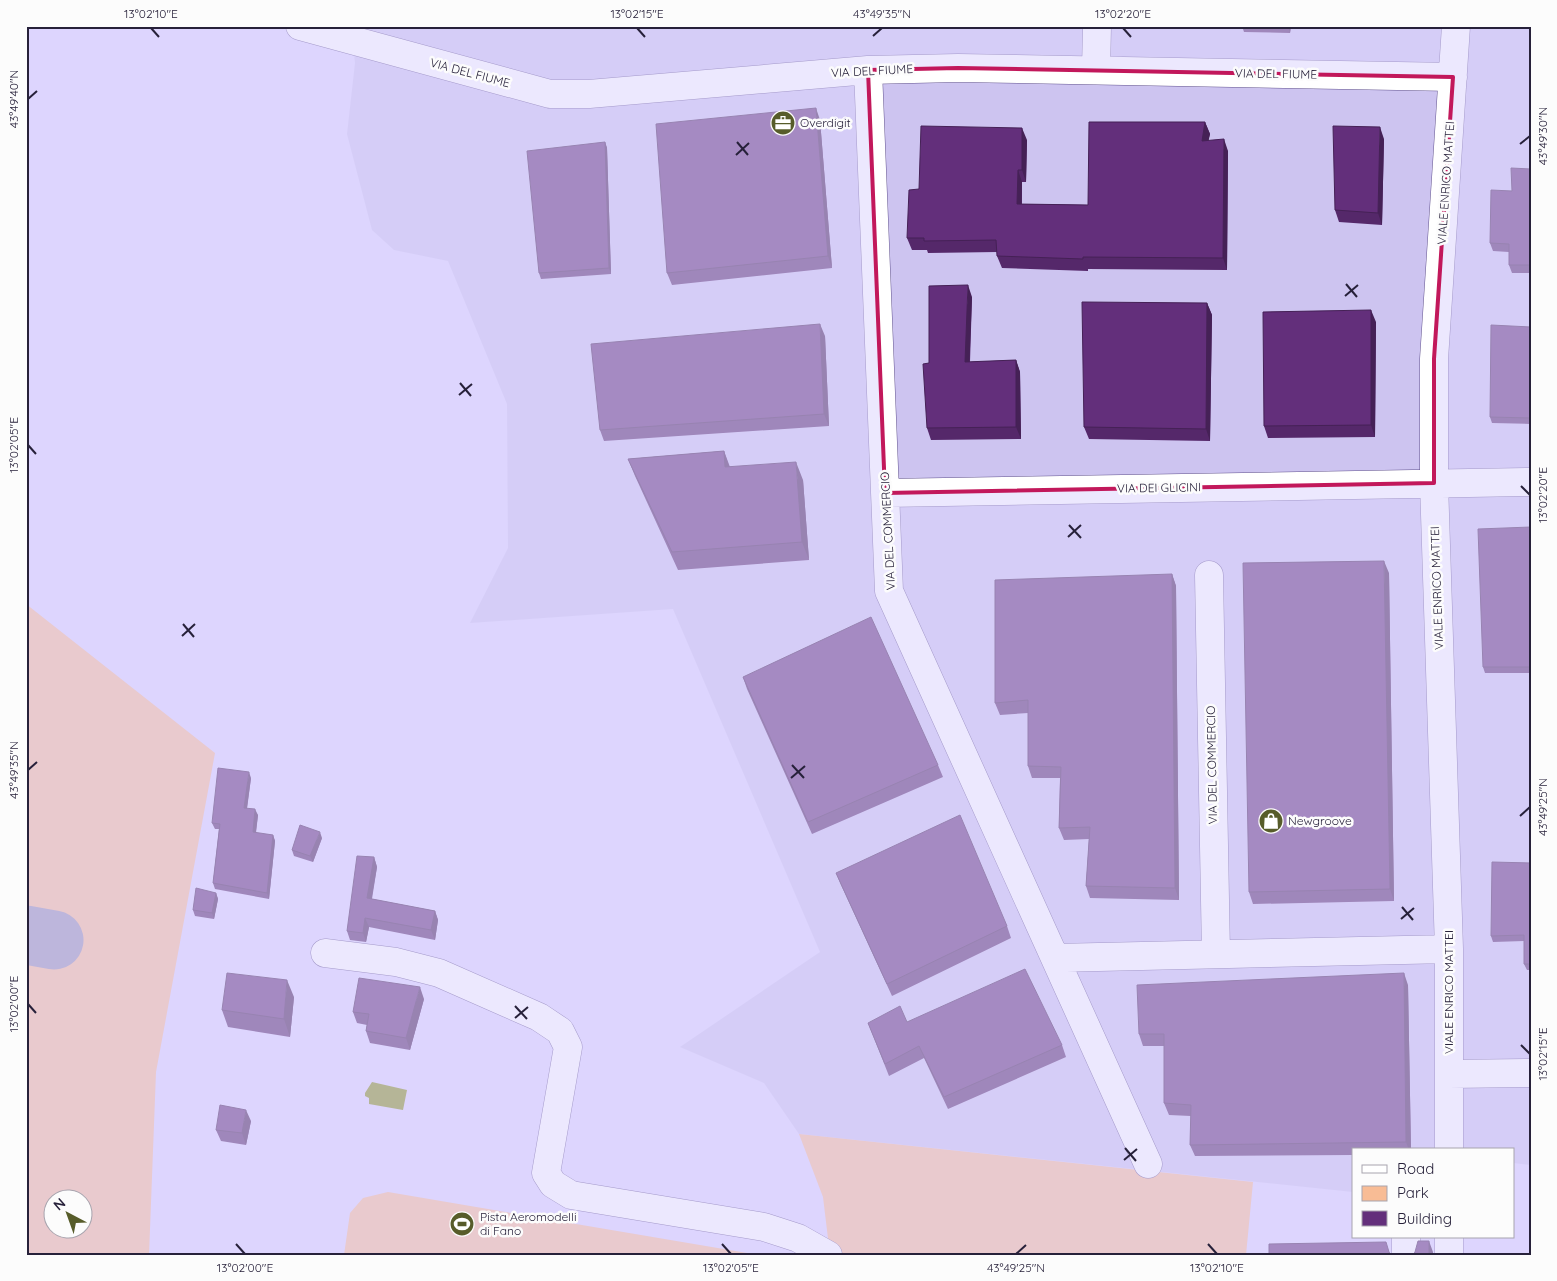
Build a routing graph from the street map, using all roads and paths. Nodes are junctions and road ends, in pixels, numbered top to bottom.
1 (300, 26) edge
2 (1097, 26) edge
3 (1456, 26) edge
4 (868, 70) junction
5 (1096, 70) junction
6 (1453, 77) junction
7 (1531, 482) edge
8 (1434, 483) junction
9 (885, 493) junction
10 (1209, 575) dead end
11 (1449, 949) junction
12 (325, 953) dead end
13 (1216, 954) junction
14 (1055, 958) junction
15 (1531, 1073) edge
16 (1449, 1074) junction
17 (1449, 1148) edge
18 (1148, 1164) dead end
19 (1406, 1238) edge
20 (1449, 1238) edge
21 (828, 1255) edge
22 (1406, 1255) edge
23 (1449, 1255) edge

1 - 4 street, VIA DEL FIUME
2 - 5 street
3 - 6 street, VIALE ENRICO MATTEI
4 - 5 street, VIA DEL FIUME
4 - 9 street, VIA DEL COMMERCIO
5 - 6 street, VIA DEL FIUME
6 - 8 street, VIALE ENRICO MATTEI
7 - 8 street, VIA DEI GLICINI
8 - 9 street, VIA DEI GLICINI
8 - 11 street, VIALE ENRICO MATTEI
9 - 14 street, VIA DEL COMMERCIO
10 - 13 street, VIA DEL COMMERCIO
11 - 13 street
11 - 16 street, VIALE ENRICO MATTEI
12 - 21 street
13 - 14 street
14 - 18 street, VIA DEL COMMERCIO
15 - 16 street
16 - 17 street, VIALE ENRICO MATTEI
19 - 22 street
20 - 23 street

